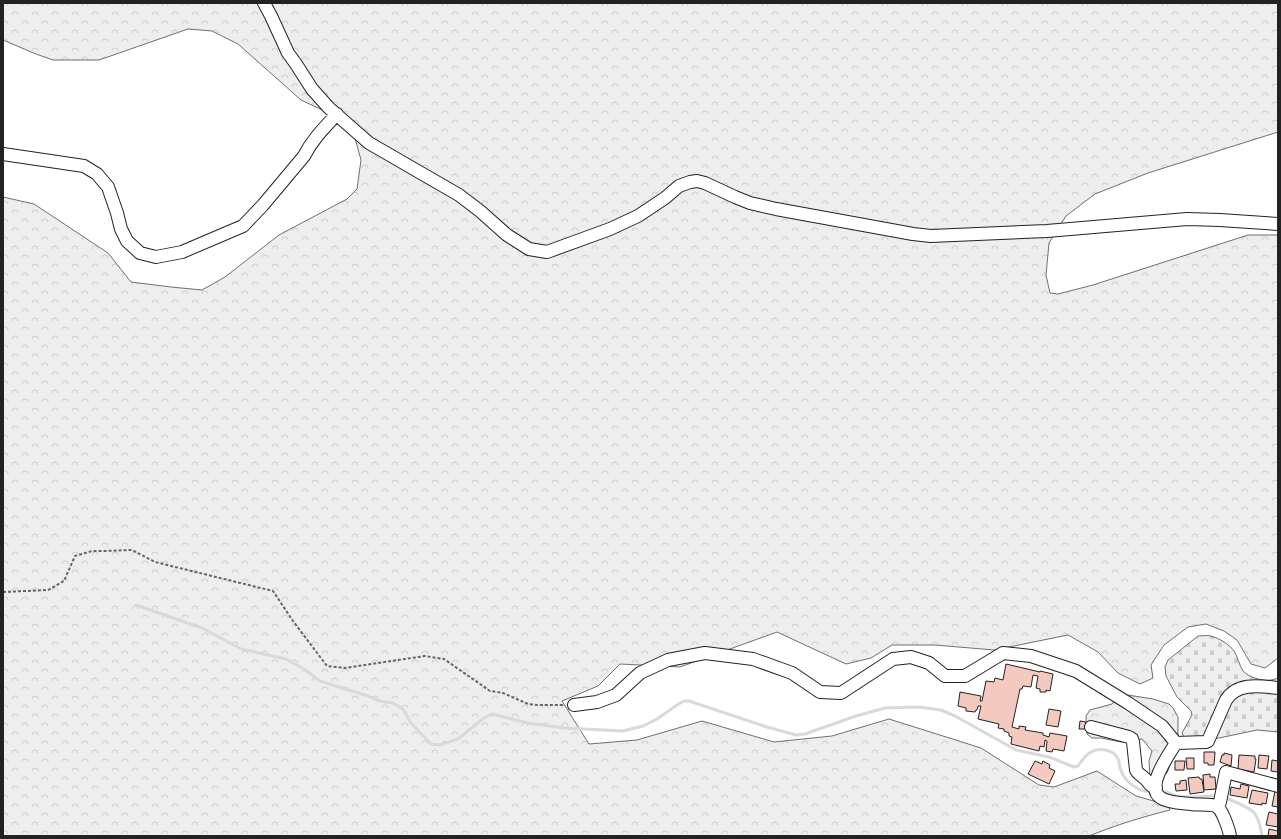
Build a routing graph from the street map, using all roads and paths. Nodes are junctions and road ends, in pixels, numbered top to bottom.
1 (264, 3) edge
2 (337, 114) junction
3 (3, 154) edge
4 (1278, 224) edge
5 (3, 592) edge
6 (1278, 688) edge
7 (574, 705) joint
8 (1091, 727) dead end
9 (1176, 743) junction
10 (1278, 786) edge
11 (1157, 791) junction
12 (1220, 801) junction
13 (1230, 836) edge

1 - 2 street
2 - 3 street
2 - 4 street
5 - 7 path
6 - 9 street
7 - 9 street
8 - 11 street
9 - 11 street
10 - 12 street
11 - 12 street
12 - 13 street

